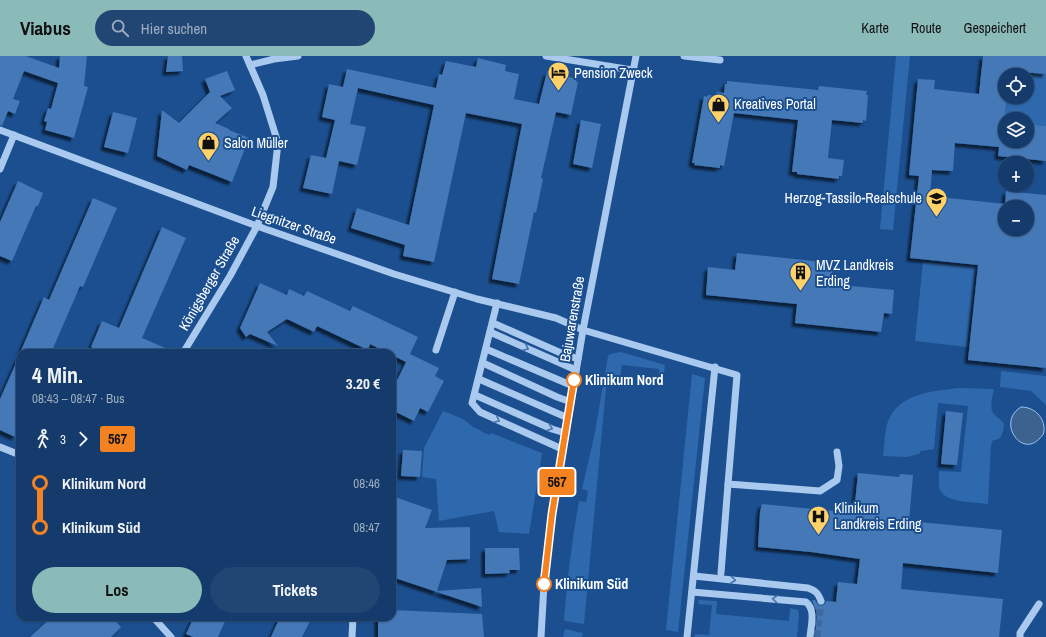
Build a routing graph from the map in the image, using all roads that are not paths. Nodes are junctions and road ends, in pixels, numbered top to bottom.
1 (246, 56) edge
2 (298, 56) edge
3 (546, 56) edge
4 (636, 56) edge
5 (684, 56) edge
6 (564, 57) edge
7 (720, 60) dead end
8 (250, 66) junction
9 (632, 70) junction
10 (0, 130) edge
11 (14, 135) junction
12 (0, 169) edge
13 (257, 226) junction
14 (455, 292) junction
15 (497, 303) junction
16 (493, 323) junction
17 (583, 330) junction
18 (490, 332) junction
19 (185, 349) edge
20 (486, 349) junction
21 (436, 350) dead end
22 (578, 359) junction
23 (483, 363) junction
24 (715, 367) junction
25 (576, 370) junction
26 (478, 379) junction
27 (573, 386) junction
28 (474, 395) junction
29 (571, 402) junction
30 (568, 418) junction
31 (565, 433) junction
32 (0, 447) edge
33 (562, 449) junction
34 (838, 452) dead end
35 (16, 453) edge
36 (728, 484) junction
37 (721, 572) dead end
38 (694, 576) junction
39 (692, 592) junction
40 (821, 601) dead end
41 (1039, 604) dead end
42 (157, 621) edge
43 (353, 621) edge
44 (171, 637) edge
45 (352, 637) edge
46 (541, 637) edge
47 (687, 637) edge
48 (810, 637) edge
49 (1020, 637) edge

1 - 8 street, Königsberger Straße
2 - 8 street
3 - 6 street
4 - 9 street, Bajuwarenstraße
5 - 7 street
6 - 9 street
8 - 13 street, Königsberger Straße
9 - 17 street, Bajuwarenstraße
10 - 11 street, Liegnitzer Straße
11 - 12 street
11 - 13 street, Liegnitzer Straße
13 - 14 street, Liegnitzer Straße
13 - 19 street, Königsberger Straße
14 - 15 street, Liegnitzer Straße
14 - 21 street
15 - 16 street
15 - 17 street, Liegnitzer Straße
16 - 18 street
16 - 22 street
17 - 22 street, Bajuwarenstraße
17 - 24 street, Liegnitzer Straße
18 - 20 street
18 -> 25 street
20 - 23 street
20 - 27 street
22 - 25 street, Bajuwarenstraße
23 - 26 street
23 - 29 street
24 - 36 street, Liegnitzer Straße
24 - 38 street
25 - 27 street, Bajuwarenstraße
26 - 28 street
26 - 30 street
27 - 29 street, Bajuwarenstraße
28 -> 31 street
28 -> 33 street
29 - 30 street, Bajuwarenstraße
30 - 31 street, Bajuwarenstraße
31 - 33 street, Bajuwarenstraße
32 - 35 street
33 - 46 street, Bajuwarenstraße
34 - 36 street
36 - 37 street
38 - 39 street
38 -> 40 street
39 - 47 street
48 -> 39 street
41 - 49 street
42 - 44 street
43 - 45 street

